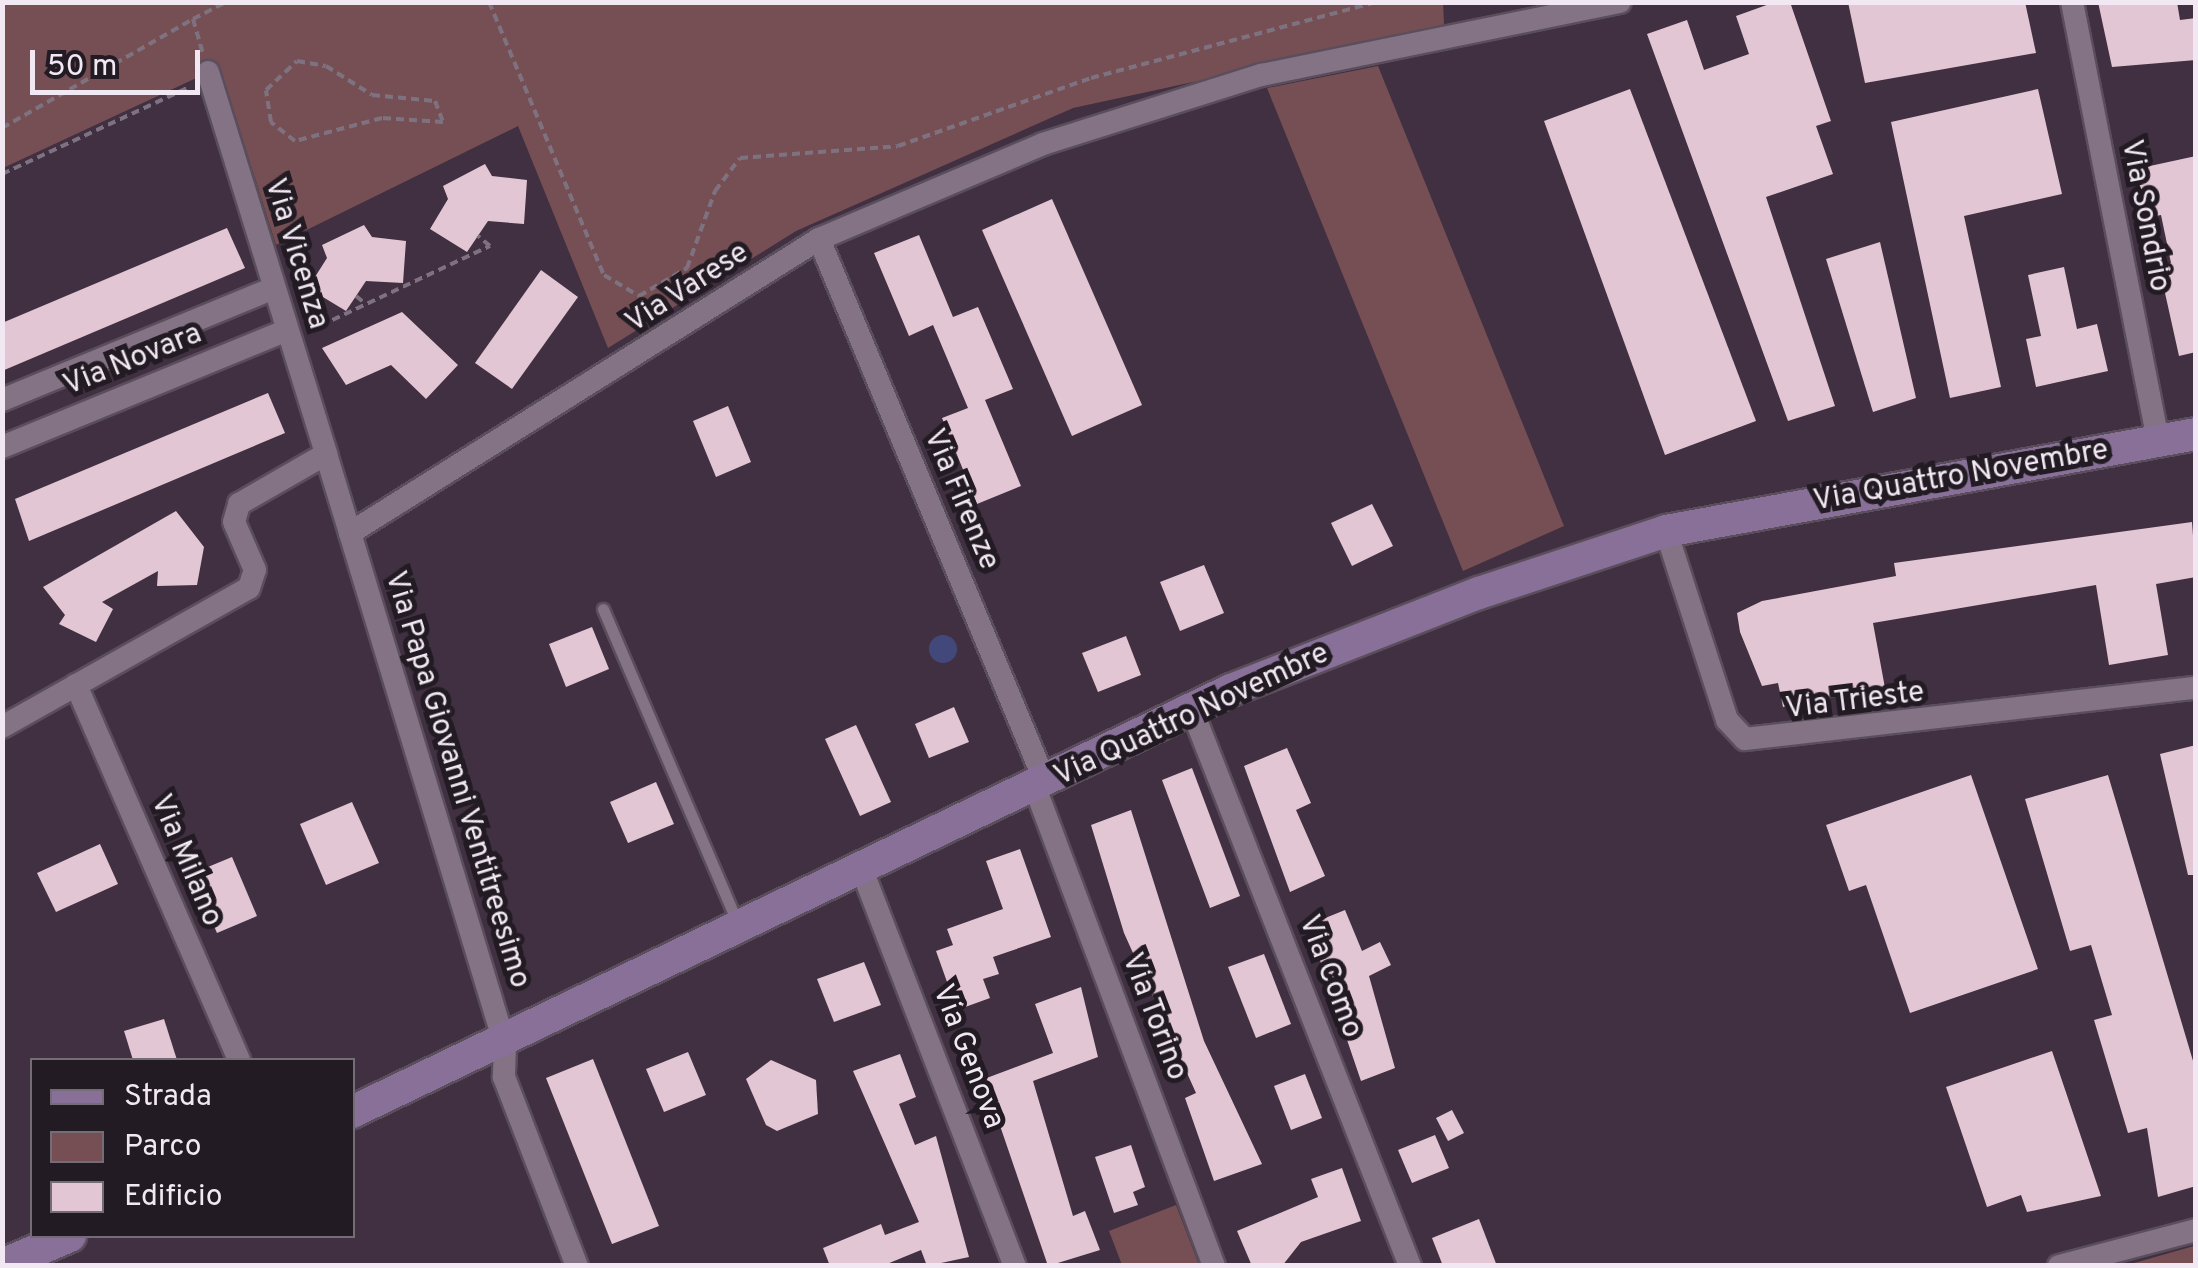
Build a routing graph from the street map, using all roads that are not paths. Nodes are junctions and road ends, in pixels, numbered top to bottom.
1 (1620, 2) edge
2 (2072, 2) edge
3 (209, 75) road end
4 (819, 239) junction
5 (274, 288) junction
6 (288, 335) junction
7 (2, 400) edge
8 (2196, 434) edge
9 (2158, 441) junction
10 (2, 447) edge
11 (326, 454) junction
12 (1666, 531) junction
13 (350, 533) junction
14 (603, 608) dead end
15 (76, 686) junction
16 (2196, 688) edge
17 (1192, 710) junction
18 (2, 727) edge
19 (1041, 787) junction
20 (862, 870) junction
21 (740, 929) junction
22 (505, 1045) junction
23 (238, 1058) edge
24 (355, 1111) edge
25 (2196, 1230) edge
26 (65, 1238) edge
27 (2, 1264) edge
28 (578, 1266) edge
29 (1015, 1266) edge
30 (1214, 1266) edge
31 (1410, 1266) edge
32 (2059, 1266) edge

1 - 4 street, Via Varese
2 - 9 street, Via Sondrio
3 - 5 street, Via Vicenza
4 - 13 street, Via Varese
4 - 19 street, Via Firenze
5 - 6 street, Via Vicenza
5 - 7 street, Via Novara
6 - 10 street, Via Novara
6 - 11 street, Via Vicenza
8 - 9 street, Via Quattro Novembre
9 - 12 street, Via Quattro Novembre
11 - 13 street
11 - 15 street
12 - 16 street, Via Trieste
12 - 17 street, Via Quattro Novembre
13 - 22 street, Via Papa Giovanni Ventitreesimo
14 - 21 lane
15 - 18 street
15 - 23 street, Via Milano
17 - 19 street, Via Quattro Novembre
17 - 31 street, Via Como
19 - 20 street, Via Quattro Novembre
19 - 30 street, Via Torino
20 - 21 street, Via Quattro Novembre
20 - 29 street, Via Genova
21 - 22 street, Via Quattro Novembre
22 - 24 street, Via Quattro Novembre
22 - 28 street, Via Papa Giovanni Ventitreesimo
25 - 32 street
26 - 27 street

